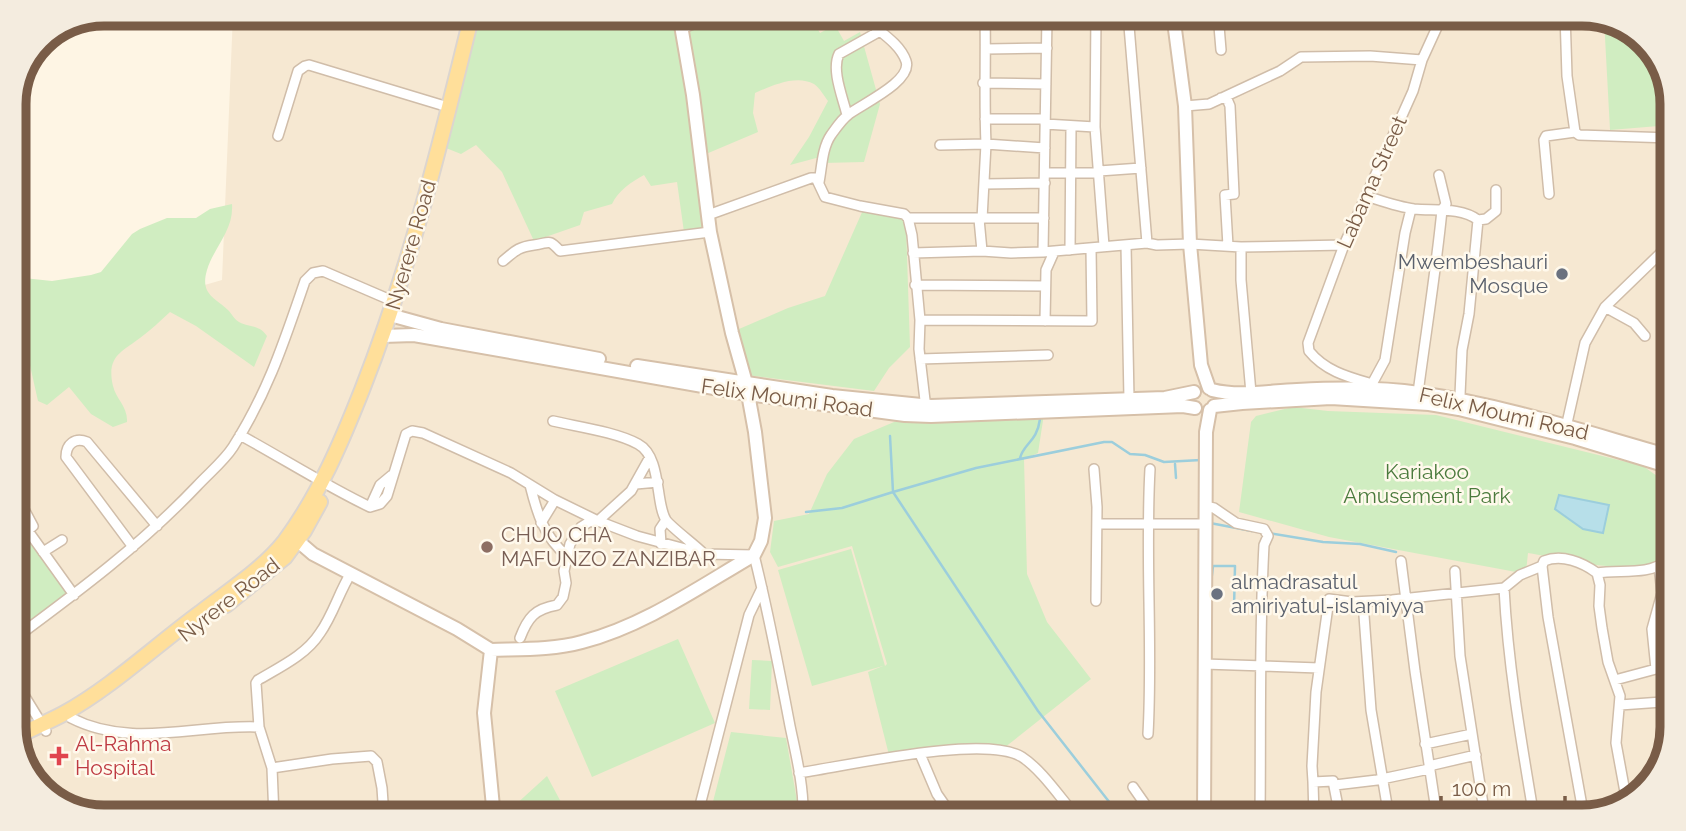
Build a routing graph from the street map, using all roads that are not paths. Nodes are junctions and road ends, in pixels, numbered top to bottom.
1 (469, 26) edge
2 (680, 26) edge
3 (689, 26) edge
4 (874, 26) edge
5 (985, 26) edge
6 (1047, 26) edge
7 (1096, 26) edge
8 (1129, 26) edge
9 (1175, 26) edge
10 (1219, 26) edge
11 (1438, 26) edge
12 (1565, 26) edge
13 (681, 29) junction
14 (880, 31) junction
15 (1047, 48) junction
16 (986, 49) junction
17 (1221, 50) dead end
18 (1422, 60) junction
19 (983, 83) junction
20 (1046, 84) junction
21 (1221, 98) junction
22 (1185, 106) junction
23 (448, 107) junction
24 (847, 115) junction
25 (985, 119) junction
26 (1045, 122) junction
27 (1071, 127) junction
28 (1095, 127) junction
29 (1576, 132) junction
30 (278, 136) dead end
31 (1660, 138) edge
32 (986, 144) junction
33 (940, 145) dead end
34 (1045, 148) junction
35 (1141, 168) junction
36 (1099, 172) junction
37 (1070, 173) junction
38 (1439, 175) dead end
39 (1045, 178) junction
40 (819, 182) junction
41 (984, 184) junction
42 (1496, 190) dead end
43 (1549, 194) dead end
44 (1366, 196) junction
45 (1411, 209) junction
46 (1442, 210) junction
47 (708, 215) junction
48 (908, 218) junction
49 (1044, 218) junction
50 (981, 219) junction
51 (1478, 220) junction
52 (710, 232) junction
53 (1147, 243) junction
54 (1126, 244) junction
55 (1190, 244) junction
56 (1344, 245) junction
57 (1104, 246) junction
58 (1228, 246) junction
59 (1241, 247) junction
60 (1091, 248) junction
61 (1070, 250) junction
62 (982, 251) junction
63 (1054, 251) junction
64 (1043, 252) junction
65 (913, 253) junction
66 (1660, 254) edge
67 (503, 261) dead end
68 (915, 285) junction
69 (1045, 286) junction
70 (1605, 307) junction
71 (392, 309) junction
72 (920, 320) junction
73 (1045, 321) junction
74 (383, 336) junction
75 (1645, 336) dead end
76 (1048, 355) dead end
77 (920, 359) junction
78 (600, 364) junction
79 (1372, 387) junction
80 (747, 389) junction
81 (1203, 390) junction
82 (1251, 393) junction
83 (1426, 397) junction
84 (1129, 399) junction
85 (1456, 399) junction
86 (1089, 405) junction
87 (1204, 409) junction
88 (926, 411) junction
89 (553, 421) dead end
90 (1565, 430) junction
91 (240, 435) junction
92 (1660, 453) edge
93 (650, 457) junction
94 (1660, 464) edge
95 (1094, 469) dead end
96 (1150, 469) dead end
97 (327, 479) junction
98 (658, 482) junction
99 (636, 484) junction
100 (530, 485) junction
101 (555, 500) junction
102 (1205, 506) junction
103 (26, 514) edge
104 (666, 520) junction
105 (598, 521) junction
106 (541, 523) junction
107 (1097, 524) junction
108 (1149, 524) junction
109 (1205, 524) junction
110 (157, 526) junction
111 (26, 529) edge
112 (26, 529) edge
113 (293, 537) junction
114 (43, 538) dead end
115 (62, 540) dead end
116 (661, 544) junction
117 (133, 547) junction
118 (46, 550) junction
119 (704, 554) junction
120 (754, 555) junction
121 (567, 556) junction
122 (1401, 561) dead end
123 (1660, 565) edge
124 (1542, 566) junction
125 (1455, 571) dead end
126 (351, 573) junction
127 (1597, 573) junction
128 (1504, 587) junction
129 (762, 588) junction
130 (1457, 591) junction
131 (74, 595) junction
132 (1405, 598) junction
133 (1660, 600) edge
134 (1096, 601) dead end
135 (1363, 602) junction
136 (26, 630) edge
137 (520, 638) dead end
138 (491, 650) junction
139 (1203, 664) junction
140 (1261, 667) junction
141 (1319, 668) junction
142 (1615, 680) junction
143 (26, 699) edge
144 (1660, 703) edge
145 (1620, 705) junction
146 (71, 718) junction
147 (259, 727) junction
148 (44, 728) junction
149 (26, 734) edge
150 (1148, 734) dead end
151 (1472, 734) junction
152 (27, 739) edge
153 (1425, 744) junction
154 (920, 754) junction
155 (1476, 755) junction
156 (272, 768) junction
157 (1429, 769) junction
158 (799, 773) junction
159 (1383, 778) junction
160 (1313, 782) junction
161 (1335, 785) junction
162 (1133, 787) dead end
163 (1625, 792) edge
164 (274, 805) edge
165 (383, 805) edge
166 (493, 805) edge
167 (700, 805) edge
168 (804, 805) edge
169 (945, 805) edge
170 (1066, 805) edge
171 (1146, 805) edge
172 (1204, 805) edge
173 (1260, 805) edge
174 (1314, 805) edge
175 (1338, 805) edge
176 (1387, 805) edge
177 (1435, 805) edge
178 (1483, 805) edge
179 (1532, 805) edge
180 (1582, 805) edge

1 - 23 main road, Nyerere Road
2 - 13 main road
3 - 13 street
4 - 14 street
5 - 16 street
6 - 15 street
7 - 28 street
8 - 35 street
9 - 22 main road
10 - 17 street
11 - 18 street, Labama Street
12 - 29 street
13 - 47 main road
14 - 24 street
14 - 24 street
15 - 16 street
15 - 20 street
16 - 19 street
18 - 21 street
18 - 44 street, Labama Street
19 - 20 street
19 - 25 street
20 - 26 street
21 - 22 street
21 - 58 street
22 - 55 main road
23 - 30 street
23 - 71 main road, Nyerere Road
24 - 40 street
25 - 26 street
25 - 32 street
26 - 27 street
26 - 34 street
27 - 28 street
27 - 37 street
28 - 36 street
29 - 31 street
29 - 43 street
32 - 33 street
32 - 34 street
32 - 41 street
34 - 39 street
35 - 36 street
35 - 53 street
36 - 37 street
36 - 57 street
37 - 39 street
37 - 61 street
38 - 46 street
39 - 41 street
39 - 49 street
40 - 47 street
40 - 48 street
41 - 50 street
42 - 51 street
44 - 45 street
44 - 56 street, Labama Street
45 - 46 street
45 - 79 street
46 - 51 street
46 - 83 street
47 - 52 main road
48 - 50 street
48 - 65 street
49 - 50 street
49 - 64 street
50 - 62 street
51 - 85 street
52 - 67 street
52 - 80 main road
53 - 54 street
53 - 55 street
54 - 57 street
54 - 84 street
55 - 58 street
55 - 81 main road
56 - 59 street
56 - 79 street, Labama Street
57 - 60 street
58 - 59 street
59 - 82 street
60 - 61 street
60 - 73 street
61 - 63 street
62 - 64 street
62 - 65 street
63 - 64 street
63 - 69 street
65 - 68 street
66 - 70 street
68 - 69 street
68 - 72 street
69 - 73 street
70 - 75 street
70 - 90 street
71 - 74 main road, Nyerere Road
71 - 78 main road, Felix Moumi Road
71 - 91 street
72 - 73 street
72 - 77 street
74 - 78 main road, Felix Moumi Road
74 - 97 main road, Nyerere Road
76 - 77 street
77 - 88 street
78 - 80 main road, Felix Moumi Road
79 - 82 main road, Felix Moumi Road
79 - 83 main road, Felix Moumi Road
80 - 88 main road, Felix Moumi Road
80 - 120 main road
81 - 82 main road, Felix Moumi Road
81 - 84 main road, Felix Moumi Road
81 - 87 main road
81 - 87 main road
83 - 85 main road, Felix Moumi Road
83 - 87 main road, Felix Moumi Road
83 - 90 main road, Felix Moumi Road
84 - 86 main road, Felix Moumi Road
85 - 90 main road, Felix Moumi Road
86 - 87 main road, Felix Moumi Road
86 - 88 main road, Felix Moumi Road
87 - 102 main road
89 - 93 street
90 - 92 main road, Felix Moumi Road
90 - 94 main road, Felix Moumi Road
91 - 97 street
91 - 110 street
93 - 98 street
93 - 99 street
95 - 107 street
96 - 108 street
97 - 100 street
97 - 113 main road, Nyrere Road
98 - 99 street
98 - 104 street
99 - 105 street
100 - 101 street
100 - 106 street
101 - 105 street
101 - 106 street
102 - 109 main road
102 - 140 street
103 - 111 street
104 - 116 street
104 - 119 street
105 - 116 street
105 - 121 street
106 - 121 street
107 - 108 street
107 - 134 street
108 - 109 street
108 - 150 street
109 - 139 main road
110 - 117 street
110 - 117 street
112 - 118 street
113 - 126 main road
113 - 146 main road, Nyrere Road
113 - 148 main road, Nyrere Road
114 - 118 street
115 - 118 street
116 - 119 street
117 - 131 street
118 - 131 street
119 - 120 street
120 - 129 street
120 - 138 main road
121 - 137 street
122 - 132 street
123 - 127 street
124 - 127 street
124 - 128 street
124 - 180 street
125 - 130 street
126 - 138 main road
126 - 147 street
127 - 142 street
128 - 130 street
128 - 179 street
129 - 158 street
129 - 167 street
130 - 132 street
130 - 151 street
131 - 136 street
132 - 135 street
132 - 153 street
133 - 142 street
135 - 141 street
135 - 159 street
138 - 166 main road
139 - 140 street
139 - 172 main road
140 - 141 street
140 - 173 street
141 - 160 street
142 - 145 street
143 - 148 street
144 - 145 street
145 - 163 street
146 - 147 street
146 - 148 main road, Nyrere Road
147 - 156 street
148 - 149 main road, Nyrere Road
148 - 152 main road, Nyrere Road
151 - 153 street
151 - 155 street
153 - 157 street
154 - 158 street
154 - 169 street
154 - 170 street
155 - 157 street
155 - 178 street
156 - 164 street
156 - 165 street
157 - 159 street
157 - 177 street
158 - 168 street
159 - 161 street
159 - 176 street
160 - 161 street
160 - 174 street
161 - 175 street
162 - 171 street

